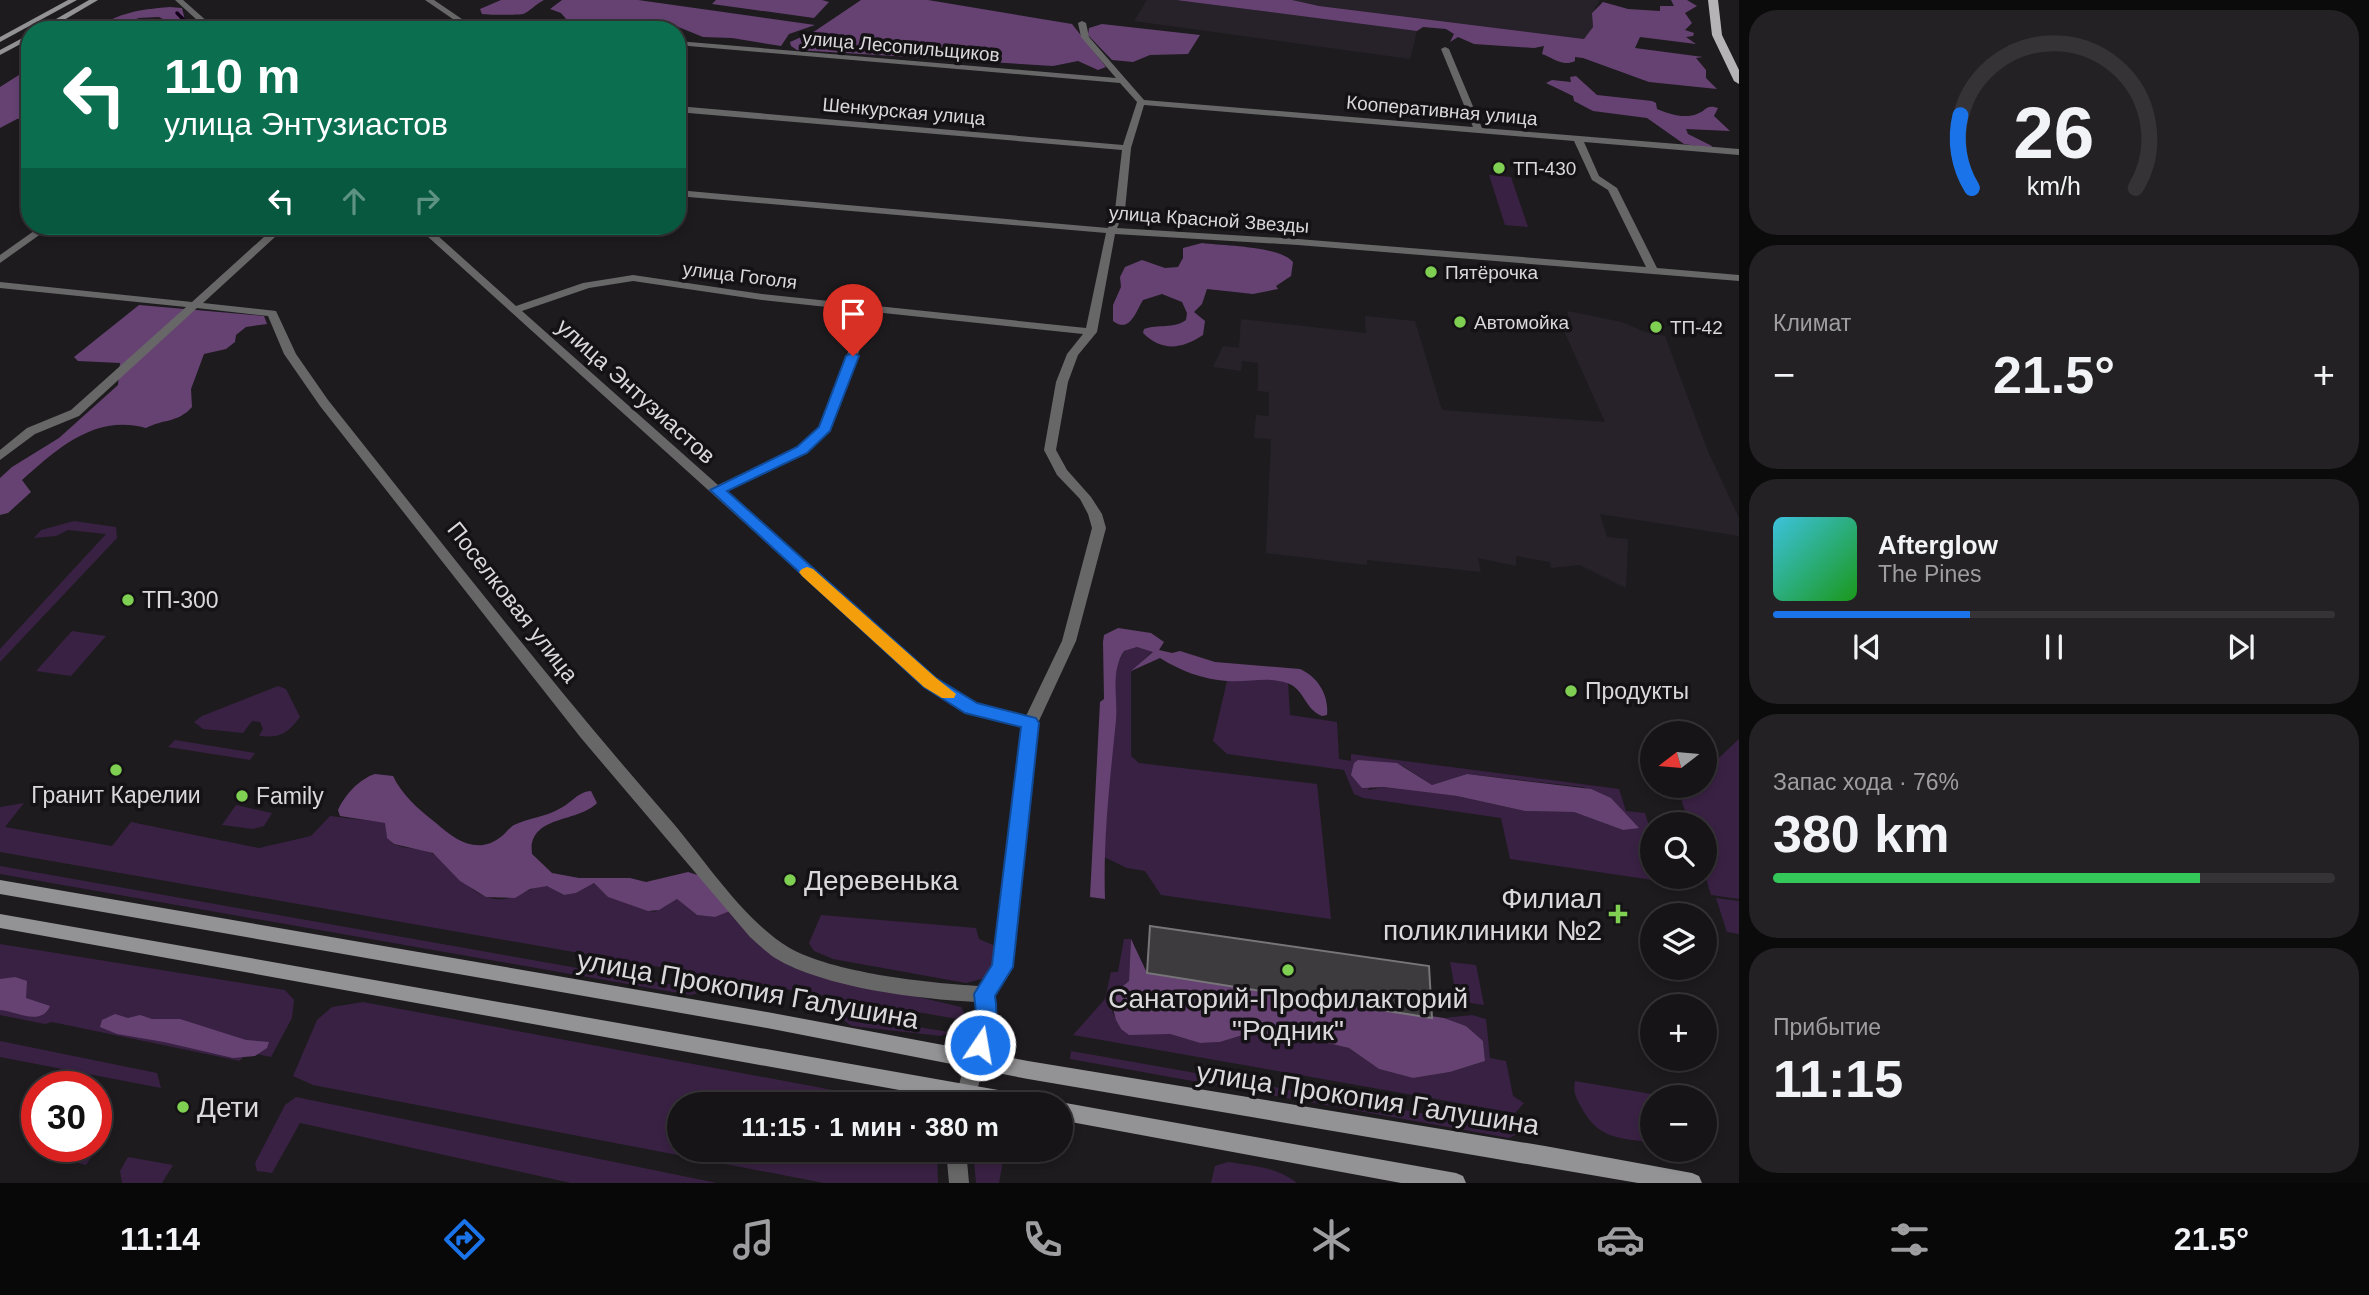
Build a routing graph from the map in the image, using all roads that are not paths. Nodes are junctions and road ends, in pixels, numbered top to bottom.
1 (73, 0) edge
2 (94, 0) edge
3 (179, 0) edge
4 (429, 0) edge
5 (1713, 0) edge
6 (35, 21) edge
7 (57, 21) edge
8 (203, 21) edge
9 (460, 21) edge
10 (1082, 23) dead end
11 (21, 28) edge
12 (0, 40) edge
13 (21, 41) edge
14 (686, 44) edge
15 (1445, 49) dead end
16 (0, 53) edge
17 (1123, 81) junction
18 (1739, 81) edge
19 (1141, 102) junction
20 (686, 110) edge
21 (1479, 131) junction
22 (1577, 138) junction
23 (1127, 148) junction
24 (1739, 152) edge
25 (686, 194) edge
26 (1111, 231) junction
27 (35, 235) edge
28 (272, 235) edge
29 (431, 235) edge
30 (0, 260) edge
31 (1653, 271) junction
32 (1739, 278) edge
33 (0, 285) edge
34 (193, 304) junction
35 (872, 307) junction
36 (514, 310) junction
37 (1091, 332) junction
38 (0, 456) edge
39 (717, 490) junction
40 (1030, 723) junction
41 (0, 887) edge
42 (0, 921) edge
43 (984, 994) junction
44 (976, 1060) junction
45 (922, 1092) edge
46 (967, 1092) edge
47 (1073, 1113) edge
48 (957, 1162) edge
49 (959, 1183) edge
50 (1456, 1183) edge
51 (1692, 1183) edge

1 - 6 main road
2 - 7 main road
3 - 8 street
4 - 9 street
5 - 18 main road
10 - 17 street
11 - 12 main road
13 - 16 main road
14 - 17 street, улица Лесопильщиков
15 - 21 street
17 - 19 street
19 - 21 street, Кооперативная улица
19 - 23 street
20 - 23 street, Шенкурская улица
21 - 22 street, Кооперативная улица
22 - 24 street, Кооперативная улица
22 - 31 street
23 - 26 street
25 - 26 street, улица Красной Звезды
26 - 31 street, улица Красной Звезды
26 - 37 street
27 - 30 street
28 - 34 street
29 - 36 street, улица Энтузиастов
31 - 32 street, улица Красной Звезды
33 - 34 street, Поселковая улица
34 - 38 street
34 - 43 street, Поселковая улица
35 - 36 street, улица Гоголя
35 - 37 street, улица Гоголя
35 - 39 street
36 - 39 street, улица Энтузиастов
37 - 40 street
39 - 40 street, улица Энтузиастов
40 - 43 street
41 - 44 main road, улица Прокопия Галушина
42 - 45 main road
43 - 44 street
44 - 46 street
44 - 51 main road, улица Прокопия Галушина
47 - 50 main road
48 - 49 street

